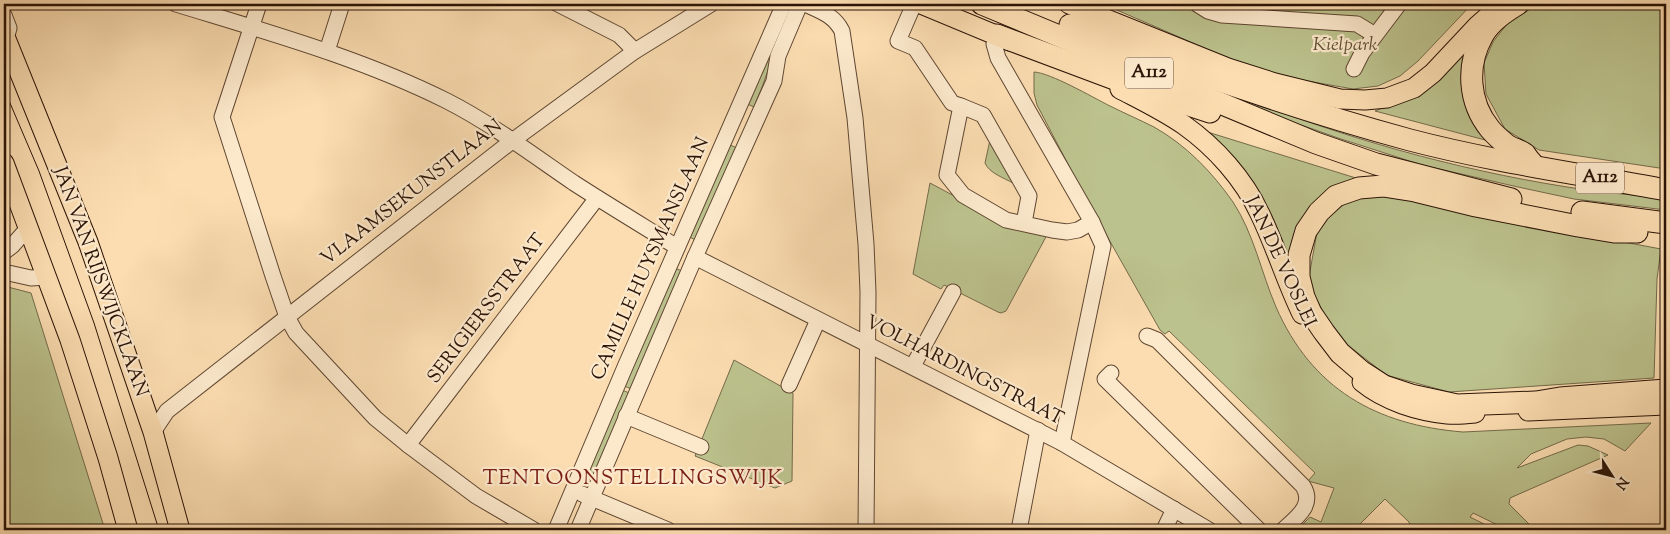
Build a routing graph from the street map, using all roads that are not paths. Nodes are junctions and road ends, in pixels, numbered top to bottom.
1 (176, 4) edge
2 (259, 4) edge
3 (342, 4) edge
4 (558, 4) edge
5 (711, 4) edge
6 (784, 4) edge
7 (800, 4) edge
8 (805, 4) edge
9 (914, 4) edge
10 (921, 4) edge
11 (982, 4) edge
12 (1018, 4) edge
13 (1069, 4) edge
14 (1197, 4) edge
15 (1399, 4) edge
16 (1502, 4) edge
17 (1518, 4) edge
18 (4, 15) edge
19 (1097, 16) junction
20 (251, 27) junction
21 (997, 35) junction
22 (1375, 35) junction
23 (5, 37) edge
24 (635, 51) junction
25 (327, 52) junction
26 (1354, 69) dead end
27 (1218, 81) junction
28 (961, 106) junction
29 (512, 141) junction
30 (1316, 142) junction
31 (4, 163) edge
32 (1534, 166) junction
33 (1666, 190) edge
34 (597, 198) junction
35 (1557, 209) junction
36 (1092, 222) junction
37 (1024, 223) junction
38 (1666, 223) edge
39 (28, 228) junction
40 (1637, 232) junction
41 (1666, 239) edge
42 (677, 247) junction
43 (4, 252) edge
44 (695, 257) junction
45 (4, 272) edge
46 (48, 278) junction
47 (953, 292) dead end
48 (287, 317) junction
49 (818, 320) junction
50 (1147, 336) dead end
51 (867, 343) junction
52 (913, 366) junction
53 (1111, 373) dead end
54 (788, 385) dead end
55 (1666, 390) edge
56 (1666, 405) edge
57 (626, 416) junction
58 (1038, 430) junction
59 (153, 432) junction
60 (1062, 443) junction
61 (408, 445) junction
62 (701, 447) dead end
63 (573, 490) junction
64 (592, 498) junction
65 (1174, 509) junction
66 (128, 530) edge
67 (180, 530) edge
68 (534, 530) edge
69 (556, 530) edge
70 (578, 530) edge
71 (668, 530) edge
72 (866, 530) edge
73 (1019, 530) edge
74 (1164, 530) edge
75 (1209, 530) edge
76 (1259, 530) edge
77 (1283, 530) edge

1 - 20 street
2 - 20 street
3 - 25 street
4 - 24 street
5 - 24 street, VLAAMSEKUNSTLAAN
6 - 42 street, CAMILLE HUYSMANSLAAN
7 - 44 street, CAMILLE HUYSMANSLAAN
8 - 51 street
9 - 28 street
10 - 21 main road, JAN DE VOSLEI
11 - 30 highway, A112
12 - 27 highway, A112
13 - 19 main road
14 - 22 street
15 - 22 street
16 - 19 main road
17 - 32 highway
18 - 23 street, JAN VAN RIJSWIJCKLAAN
19 - 27 highway
20 - 25 street
20 - 48 street
21 - 30 highway
21 - 36 street
21 - 56 main road, JAN DE VOSLEI
22 - 26 street
23 - 59 main road, JAN VAN RIJSWIJCKLAAN
24 - 29 street, VLAAMSEKUNSTLAAN
25 - 29 street
27 - 32 highway, A112
28 - 37 street
28 - 37 street
29 - 34 street
29 - 48 street, VLAAMSEKUNSTLAAN
30 - 35 highway, A112
31 - 39 main road
32 - 33 highway, A112
34 - 42 street
34 - 61 street, SERIGIERSSTRAAT
35 - 38 highway, A112
35 - 40 highway
36 - 37 street
36 - 60 street
39 - 43 street
39 - 46 main road
40 - 41 highway
40 - 55 highway
42 - 63 street, CAMILLE HUYSMANSLAAN
44 - 49 street, VOLHARDINGSTRAAT
44 - 57 street, CAMILLE HUYSMANSLAAN
45 - 46 street
46 - 66 main road
47 - 52 street
48 - 59 street, VLAAMSEKUNSTLAAN
48 - 61 street
49 - 51 street, VOLHARDINGSTRAAT
49 - 54 street
50 - 77 street
51 - 52 street, VOLHARDINGSTRAAT
51 - 72 street
52 - 58 street, VOLHARDINGSTRAAT
53 - 76 street
57 - 62 street
57 - 64 street, CAMILLE HUYSMANSLAAN
58 - 60 street, VOLHARDINGSTRAAT
58 - 73 street
59 - 67 main road, JAN VAN RIJSWIJCKLAAN
60 - 65 street, VOLHARDINGSTRAAT
61 - 68 street
63 - 64 street
63 - 69 street, CAMILLE HUYSMANSLAAN
64 - 70 street, CAMILLE HUYSMANSLAAN
64 - 71 street
65 - 74 street
65 - 75 street, VOLHARDINGSTRAAT

